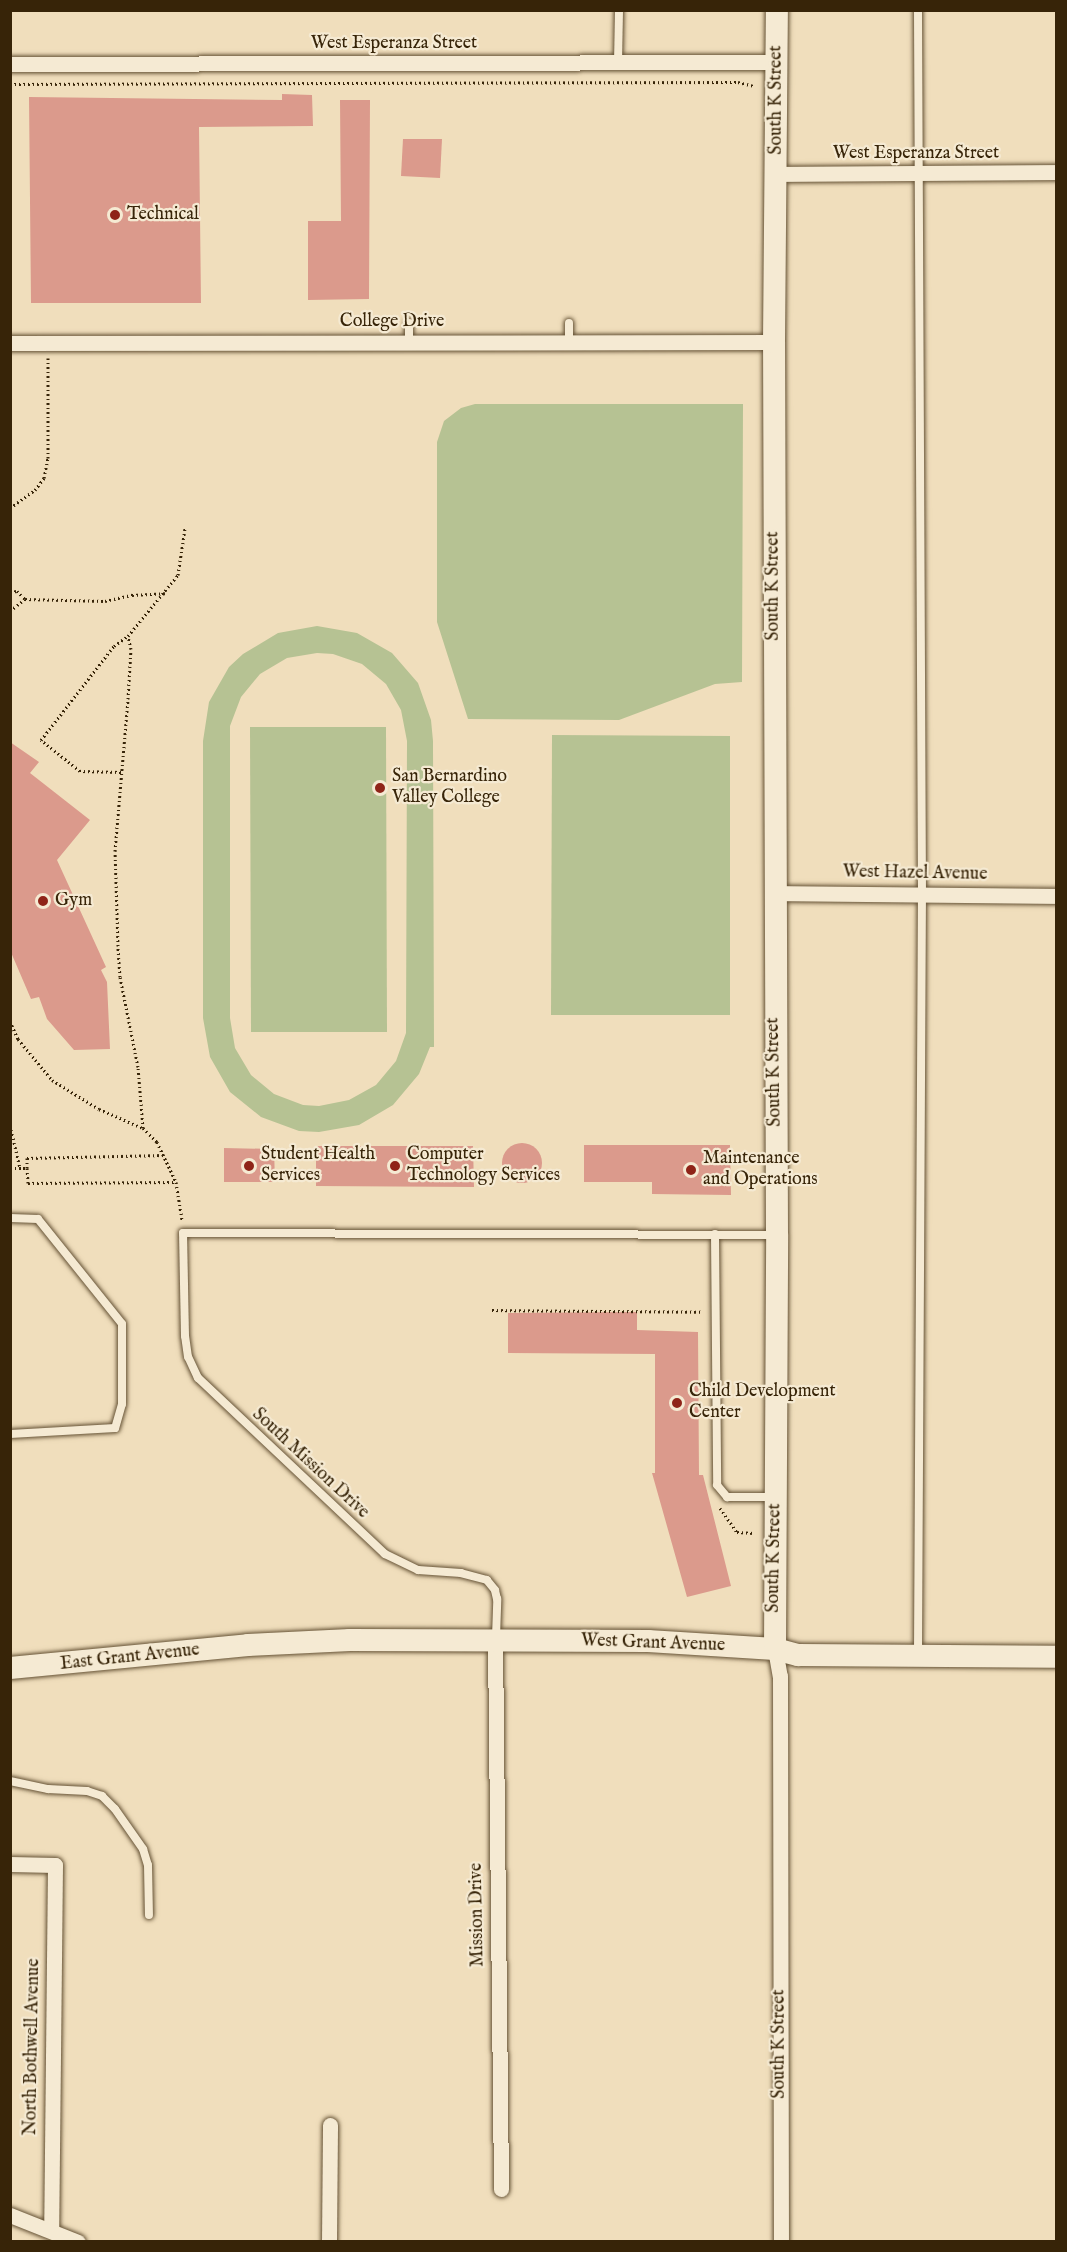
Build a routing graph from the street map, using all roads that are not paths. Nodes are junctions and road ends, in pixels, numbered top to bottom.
1 (619, 10) edge
2 (777, 10) edge
3 (918, 10) edge
4 (777, 62) junction
5 (618, 63) junction
6 (10, 64) edge
7 (1056, 172) edge
8 (918, 173) junction
9 (776, 174) junction
10 (409, 323) dead end
11 (569, 323) dead end
12 (568, 341) junction
13 (409, 342) junction
14 (774, 342) junction
15 (10, 343) edge
16 (774, 893) junction
17 (922, 893) junction
18 (1056, 896) edge
19 (10, 1218) edge
20 (715, 1234) junction
21 (777, 1235) junction
22 (10, 1434) edge
23 (776, 1497) junction
24 (495, 1641) junction
25 (248, 1645) joint
26 (775, 1649) junction
27 (918, 1656) junction
28 (1056, 1657) edge
29 (10, 1668) edge
30 (10, 1781) edge
31 (10, 1864) edge
32 (149, 1915) dead end
33 (330, 2125) dead end
34 (501, 2189) dead end
35 (10, 2215) edge
36 (51, 2230) junction
37 (78, 2241) edge
38 (329, 2241) edge
39 (781, 2241) edge

1 - 5 lane
2 - 4 street, South K Street
3 - 8 lane
4 - 5 street, West Esperanza Street
4 - 9 street, South K Street
5 - 6 street, West Esperanza Street
7 - 8 street, West Esperanza Street
8 - 9 street, West Esperanza Street
8 - 17 lane
9 - 14 street, South K Street
10 - 13 lane
11 - 12 lane
12 - 13 street, College Drive
12 - 14 street, College Drive
13 - 15 street, College Drive
14 - 16 street, South K Street
16 - 17 street, West Hazel Avenue
16 - 21 street, South K Street
17 - 18 street, West Hazel Avenue
17 - 27 lane
19 - 22 lane
20 - 21 lane
20 - 23 lane
20 - 24 lane, South Mission Drive
21 - 23 street, South K Street
23 - 26 street, South K Street
24 - 25 street, West Grant Avenue
24 - 26 street, West Grant Avenue
24 - 34 street, Mission Drive
25 - 29 street, East Grant Avenue
26 - 27 street, West Grant Avenue
26 - 39 street, South K Street
27 - 28 street, West Grant Avenue
30 - 32 lane
31 - 36 street, North Bothwell Avenue
33 - 38 street
35 - 36 street
36 - 37 street

